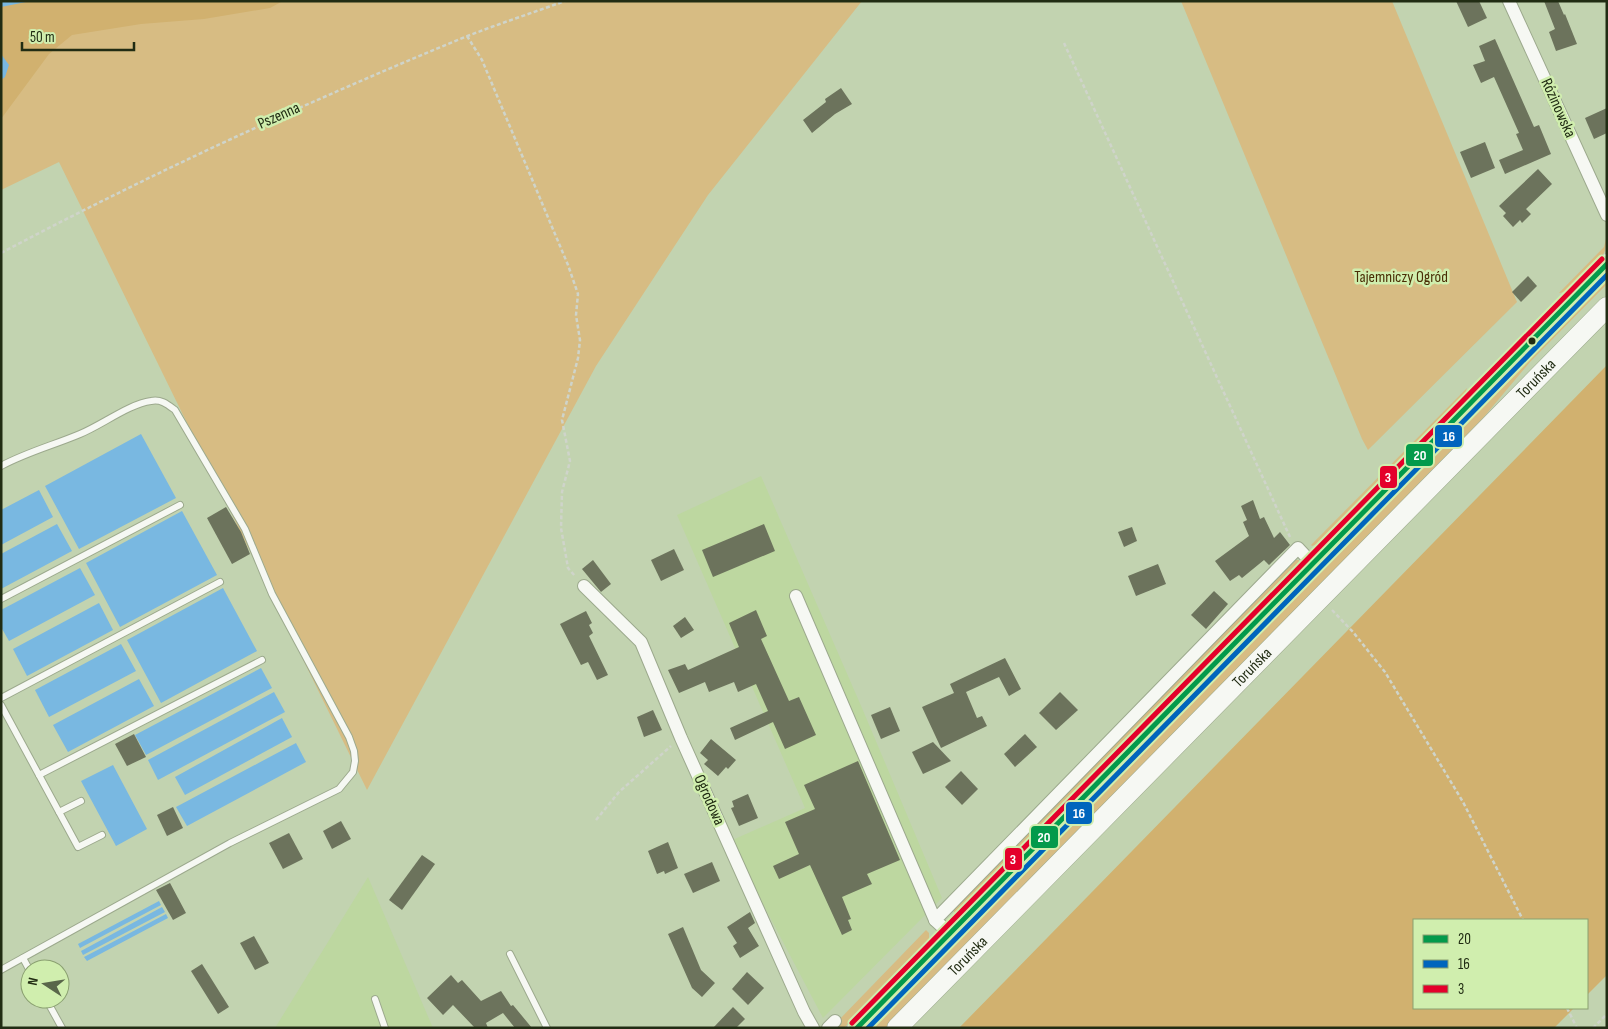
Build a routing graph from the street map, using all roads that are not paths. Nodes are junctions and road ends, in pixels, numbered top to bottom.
1 (1509, 1) edge
2 (1607, 215) edge
3 (1607, 264) edge
4 (1607, 307) edge
5 (1, 466) edge
6 (180, 505) dead end
7 (1312, 563) junction
8 (220, 582) dead end
9 (584, 586) road end
10 (796, 596) dead end
11 (1, 599) edge
12 (262, 660) dead end
13 (1, 698) edge
14 (1, 704) edge
15 (39, 775) junction
16 (82, 801) dead end
17 (60, 812) junction
18 (102, 835) dead end
19 (942, 926) junction
20 (510, 954) dead end
21 (23, 958) joint
22 (1, 970) edge
23 (375, 999) dead end
24 (52, 1009) edge
25 (62, 1028) edge
26 (385, 1028) edge
27 (547, 1028) edge
28 (814, 1028) edge
29 (857, 1028) edge
30 (897, 1028) edge

1 - 2 street, Rózinowska
3 - 7 main road, Toruńska
4 - 30 main road, Toruńska
5 - 21 lane
6 - 11 lane
7 - 19 main road, Toruńska
7 - 19 street
8 - 13 lane
9 - 28 street, Ogrodowa
10 - 19 street
12 - 15 lane
14 - 15 lane
15 - 17 lane
16 - 17 lane
17 - 18 lane
19 - 29 main road, Toruńska
20 - 27 lane
21 - 22 lane
23 - 26 lane
24 - 25 lane

